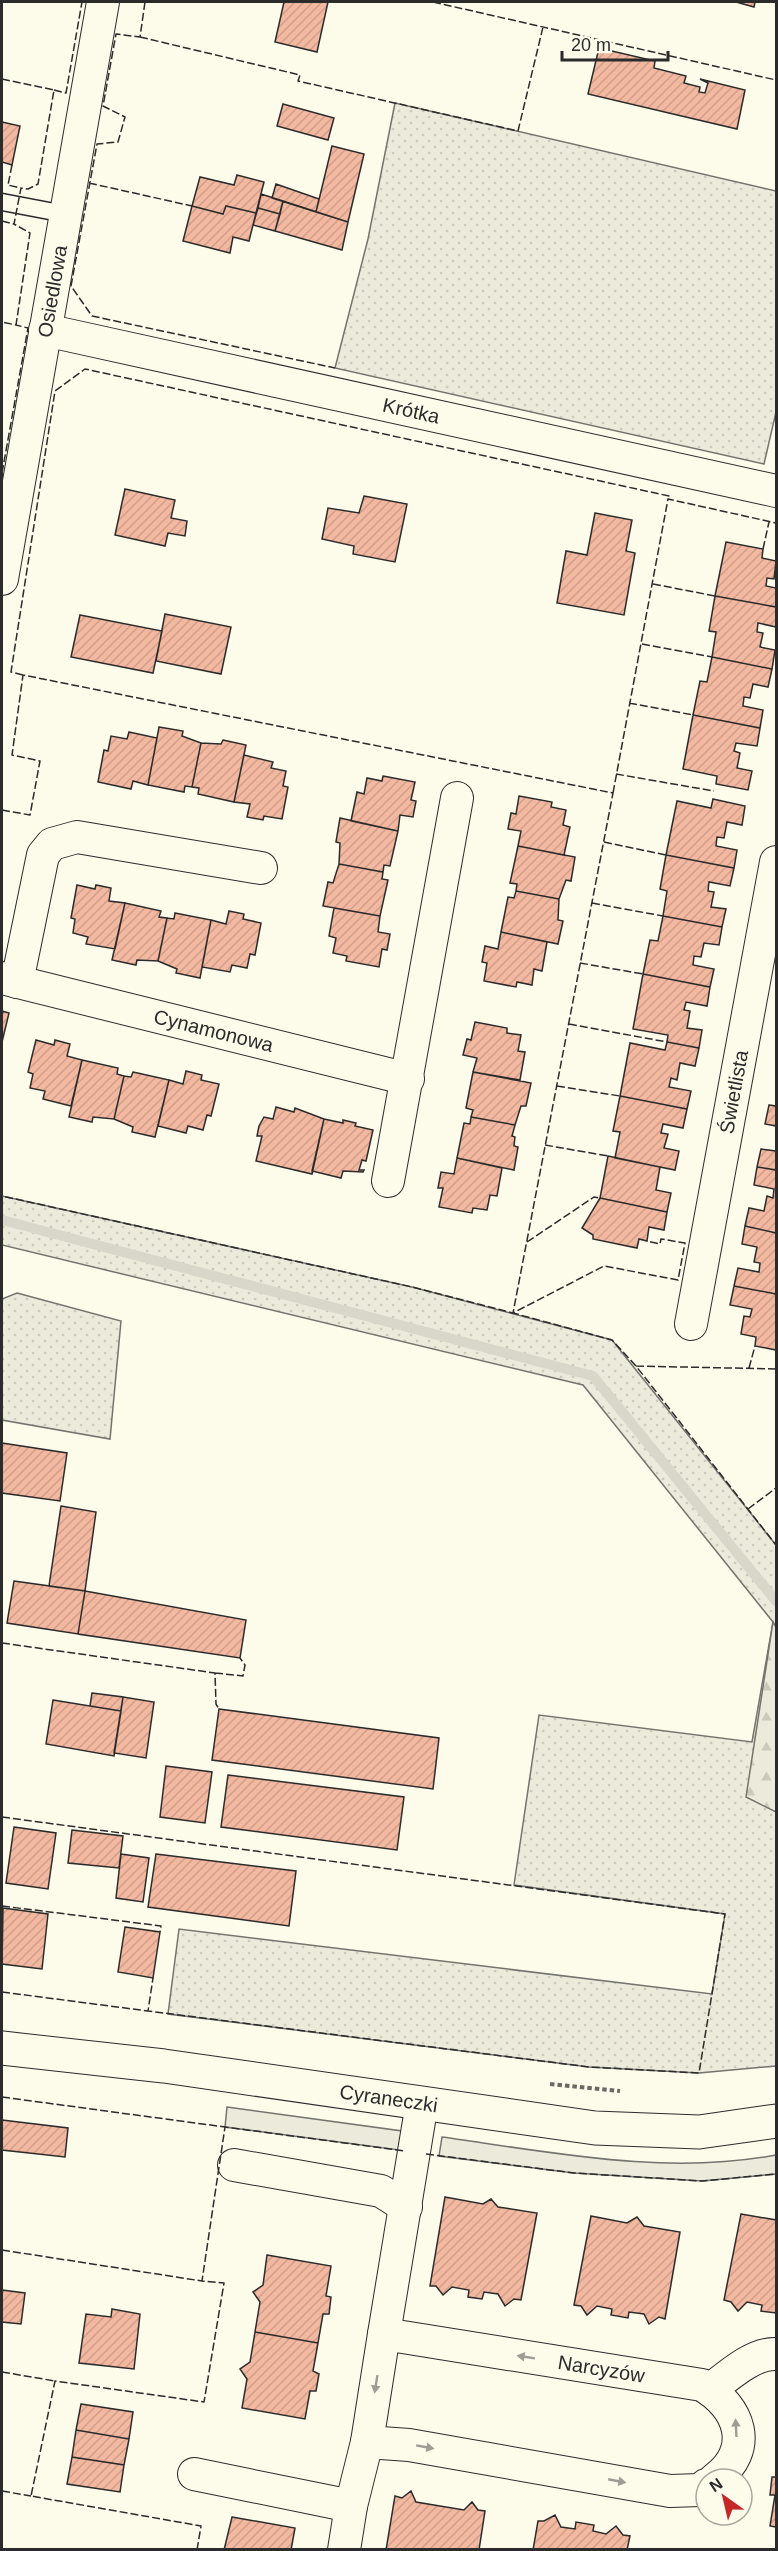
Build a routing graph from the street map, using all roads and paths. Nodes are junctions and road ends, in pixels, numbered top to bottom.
1 (103, 2) edge
2 (2, 202) edge
3 (65, 214) junction
4 (45, 330) junction
5 (777, 491) edge
6 (2, 579) edge
7 (457, 798) dead end
8 (777, 862) edge
9 (261, 868) dead end
10 (9, 980) edge
11 (408, 1079) junction
12 (388, 1181) dead end
13 (691, 1324) dead end
14 (2, 2048) edge
15 (544, 2083) dead end
16 (628, 2092) dead end
17 (422, 2103) junction
18 (777, 2121) edge
19 (234, 2165) dead end
20 (406, 2207) junction
21 (384, 2334) junction
22 (777, 2354) edge
23 (710, 2390) junction
24 (367, 2442) junction
25 (726, 2467) edge
26 (194, 2474) dead end
27 (694, 2490) edge
28 (351, 2506) junction
29 (344, 2550) edge

1 - 3 street, Osiedlowa
2 - 3 lane
3 - 4 street, Osiedlowa
4 - 5 street, Krótka
4 - 6 street, Osiedlowa
7 - 11 street
8 - 13 street, Świetlista
9 - 10 street, Cynamonowa
10 - 11 street, Cynamonowa
11 - 12 street
14 - 17 street, Cyraneczki
15 - 16 path
17 - 18 street, Cyraneczki
17 - 20 street
19 - 20 street
20 - 21 street
23 -> 21 street, Narcyzów
21 -> 24 street
22 - 23 street
25 -> 23 street, Narcyzów
24 -> 27 street
24 - 28 street
26 - 28 street
28 - 29 street

